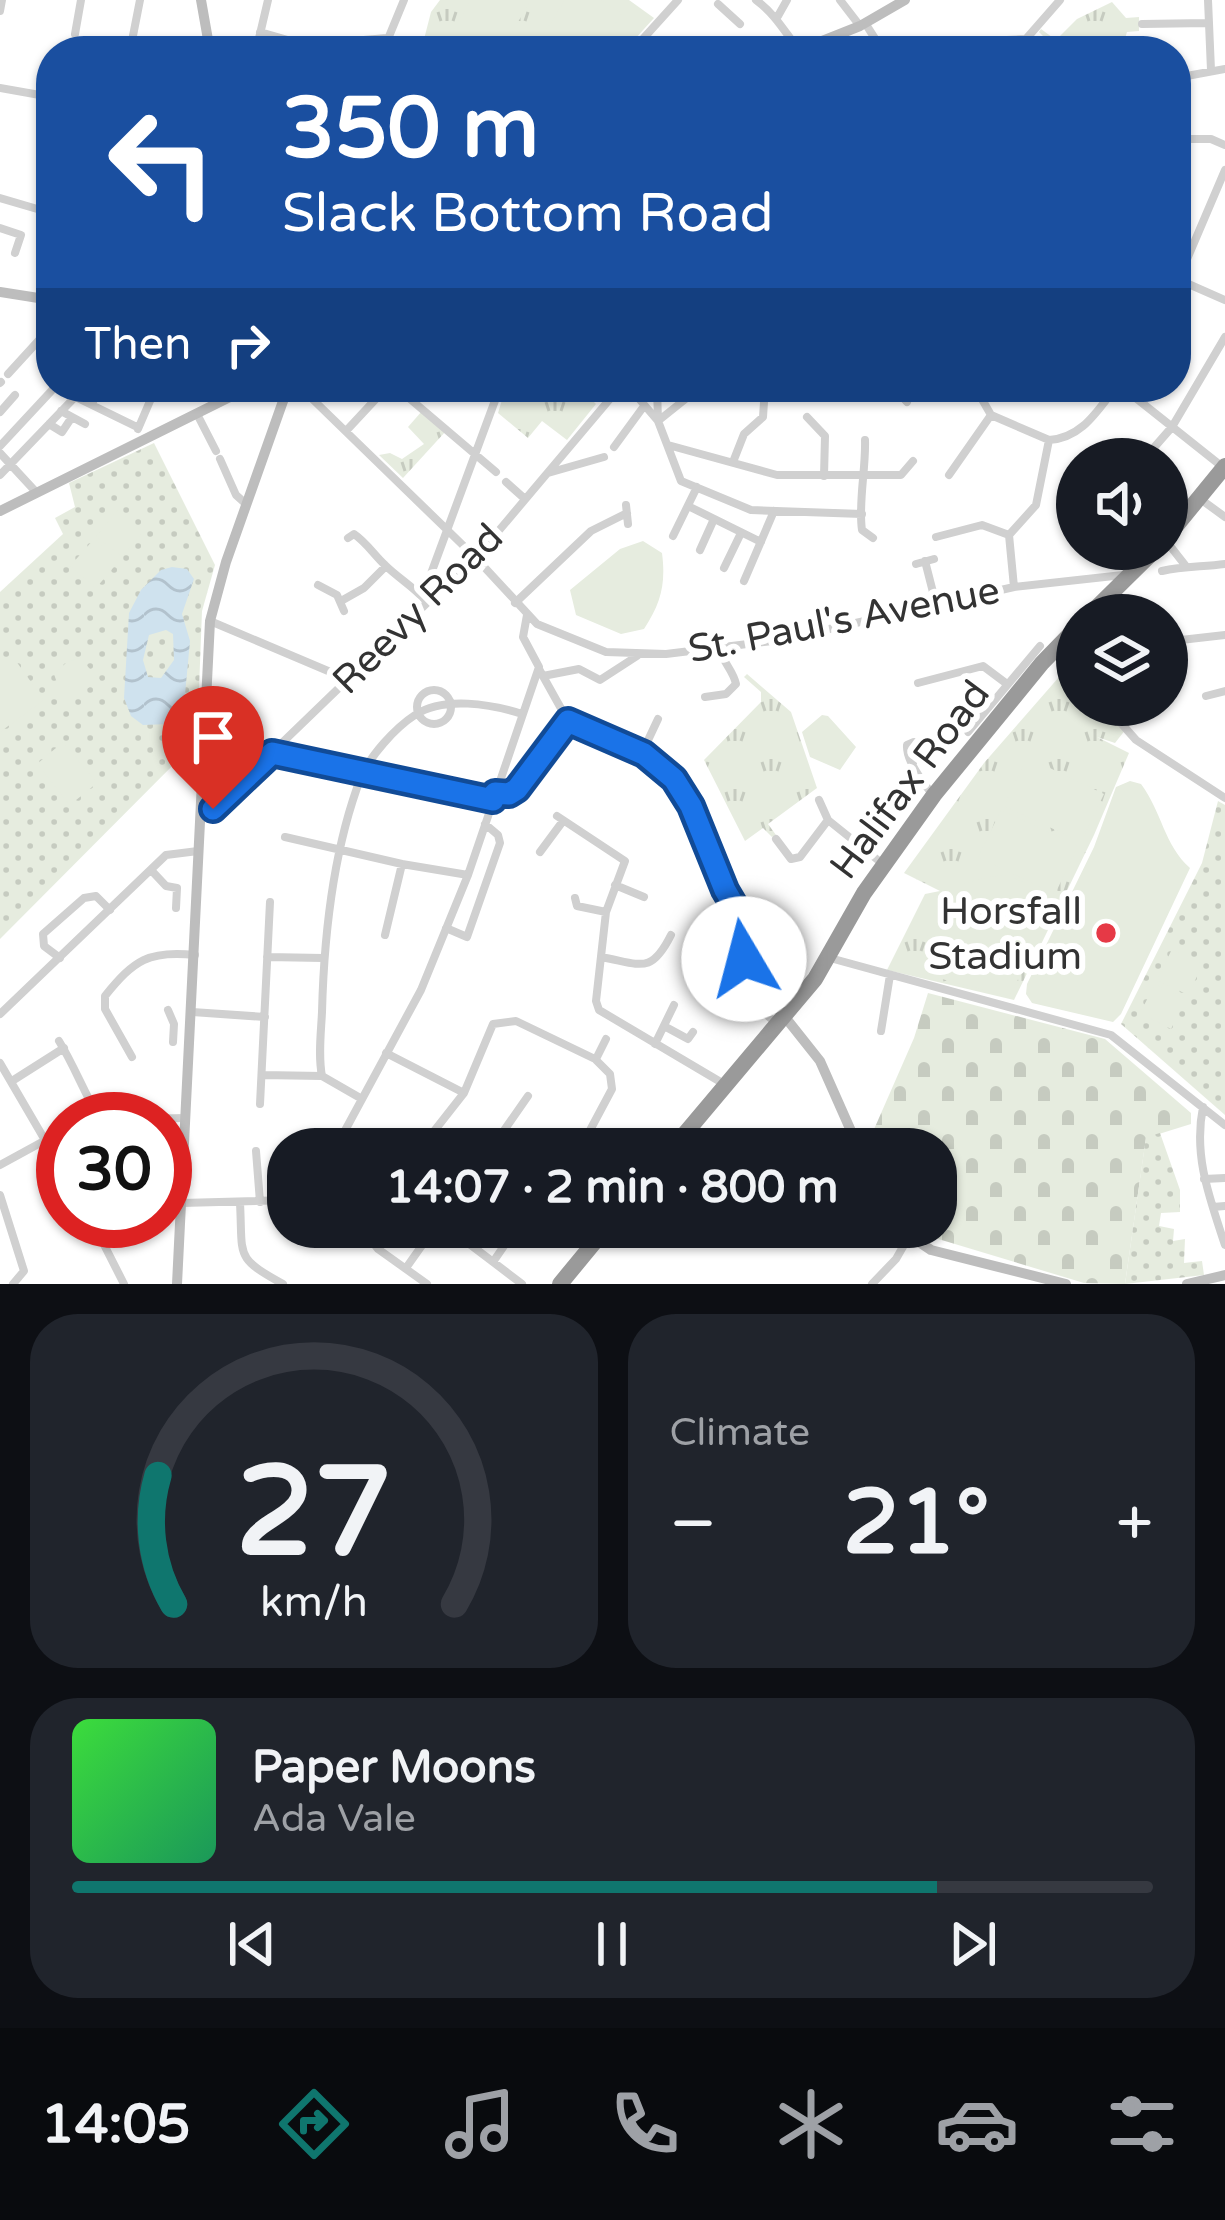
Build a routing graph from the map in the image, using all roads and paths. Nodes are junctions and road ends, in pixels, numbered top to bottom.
1 (2, 0) edge
2 (81, 0) edge
3 (140, 0) edge
4 (201, 0) edge
5 (268, 0) edge
6 (404, 0) edge
7 (678, 0) edge
8 (756, 0) edge
9 (787, 0) edge
10 (1060, 0) edge
11 (1208, 0) edge
12 (842, 1) edge
13 (901, 1) edge
14 (716, 5) edge
15 (0, 10) edge
16 (778, 16) junction
17 (1208, 23) junction
18 (740, 24) dead end
19 (863, 24) junction
20 (1142, 24) dead end
21 (260, 32) junction
22 (75, 34) dead end
23 (133, 36) edge
24 (207, 36) edge
25 (259, 36) edge
26 (275, 36) edge
27 (388, 36) edge
28 (646, 36) edge
29 (787, 36) edge
30 (846, 36) edge
31 (872, 36) edge
32 (1029, 36) edge
33 (1225, 69) edge
34 (1211, 70) junction
35 (1191, 77) edge
36 (0, 88) edge
37 (36, 94) edge
38 (1191, 139) edge
39 (1225, 145) edge
40 (1225, 170) edge
41 (0, 198) edge
42 (36, 209) edge
43 (0, 228) edge
44 (1191, 249) edge
45 (15, 253) dead end
46 (1191, 287) edge
47 (0, 292) edge
48 (36, 298) edge
49 (1225, 300) edge
50 (1225, 337) edge
51 (36, 344) edge
52 (3, 380) edge
53 (15, 395) dead end
54 (1191, 395) edge
55 (42, 402) edge
56 (70, 402) edge
57 (93, 402) edge
58 (150, 402) edge
59 (219, 402) edge
60 (283, 402) edge
61 (316, 402) edge
62 (376, 402) edge
63 (415, 402) edge
64 (495, 402) edge
65 (607, 402) edge
66 (641, 402) edge
67 (657, 402) edge
68 (682, 402) edge
69 (764, 402) edge
70 (984, 402) edge
71 (1106, 402) edge
72 (1139, 402) edge
73 (1187, 402) edge
74 (644, 406) junction
75 (0, 412) edge
76 (61, 412) junction
77 (197, 413) junction
78 (991, 415) junction
79 (73, 417) junction
80 (807, 417) dead end
81 (658, 421) junction
82 (738, 422) dead end
83 (49, 424) junction
84 (85, 424) dead end
85 (137, 427) junction
86 (1172, 427) junction
87 (346, 431) junction
88 (745, 434) junction
89 (1162, 438) edge
90 (145, 439) junction
91 (865, 440) dead end
92 (1049, 440) junction
93 (668, 445) junction
94 (614, 447) dead end
95 (0, 449) edge
96 (476, 454) junction
97 (604, 457) dead end
98 (913, 460) dead end
99 (733, 462) junction
100 (11, 464) junction
101 (1224, 466) edge
102 (496, 472) dead end
103 (547, 474) junction
104 (0, 475) edge
105 (949, 475) dead end
106 (824, 476) junction
107 (867, 477) junction
108 (506, 482) dead end
109 (697, 487) junction
110 (36, 492) junction
111 (1199, 498) junction
112 (525, 499) junction
113 (248, 505) junction
114 (688, 506) junction
115 (0, 511) edge
116 (774, 511) junction
117 (793, 511) junction
118 (1188, 512) edge
119 (627, 514) dead end
120 (862, 514) junction
121 (1225, 517) edge
122 (715, 519) junction
123 (796, 523) dead end
124 (448, 531) junction
125 (741, 532) junction
126 (1009, 535) junction
127 (674, 536) dead end
128 (936, 537) dead end
129 (348, 538) dead end
130 (873, 538) dead end
131 (761, 542) junction
132 (700, 550) dead end
133 (475, 556) junction
134 (925, 561) dead end
135 (1225, 564) edge
136 (386, 566) junction
137 (1188, 566) edge
138 (724, 568) dead end
139 (1136, 570) edge
140 (1166, 570) edge
141 (1162, 571) dead end
142 (1132, 574) junction
143 (429, 579) dead end
144 (744, 580) dead end
145 (318, 585) dead end
146 (1014, 587) junction
147 (1110, 594) edge
148 (426, 601) junction
149 (515, 603) junction
150 (936, 604) junction
151 (527, 615) junction
152 (210, 622) junction
153 (537, 623) junction
154 (1225, 635) edge
155 (1188, 639) edge
156 (526, 643) junction
157 (1040, 646) dead end
158 (1056, 648) edge
159 (720, 649) junction
160 (637, 656) junction
161 (541, 672) junction
162 (347, 680) junction
163 (918, 683) dead end
164 (1007, 684) junction
165 (1225, 692) edge
166 (1205, 696) dead end
167 (705, 697) dead end
168 (451, 706) junction
169 (998, 706) junction
170 (417, 712) junction
171 (522, 714) junction
172 (658, 719) dead end
173 (568, 721) junction
174 (1124, 726) edge
175 (968, 733) dead end
176 (203, 737) junction
177 (272, 753) junction
178 (642, 753) junction
179 (913, 766) dead end
180 (362, 774) junction
181 (935, 785) junction
182 (494, 796) junction
183 (1225, 798) edge
184 (820, 800) dead end
185 (201, 813) junction
186 (828, 820) junction
187 (485, 824) junction
188 (285, 837) dead end
189 (776, 839) dead end
190 (341, 849) junction
191 (199, 851) junction
192 (540, 852) dead end
193 (402, 865) junction
194 (884, 865) junction
195 (151, 870) junction
196 (468, 875) junction
197 (615, 885) junction
198 (644, 897) dead end
199 (574, 898) dead end
200 (270, 902) dead end
201 (176, 908) dead end
202 (110, 910) junction
203 (606, 912) junction
204 (446, 928) junction
205 (385, 934) dead end
206 (670, 935) dead end
207 (759, 948) junction
208 (195, 955) junction
209 (267, 957) junction
210 (601, 957) junction
211 (60, 958) junction
212 (323, 958) junction
213 (830, 958) junction
214 (890, 975) junction
215 (710, 998) dead end
216 (798, 1000) junction
217 (674, 1005) dead end
218 (755, 1005) dead end
219 (168, 1010) dead end
220 (192, 1012) junction
221 (0, 1014) edge
222 (265, 1017) junction
223 (781, 1021) junction
224 (664, 1026) junction
225 (175, 1030) junction
226 (190, 1031) junction
227 (881, 1031) dead end
228 (693, 1032) dead end
229 (606, 1039) dead end
230 (173, 1042) dead end
231 (655, 1044) junction
232 (386, 1053) junction
233 (133, 1057) dead end
234 (596, 1059) junction
235 (0, 1063) edge
236 (262, 1075) junction
237 (322, 1076) junction
238 (12, 1081) junction
239 (725, 1084) junction
240 (83, 1092) edge
241 (187, 1092) edge
242 (464, 1093) junction
243 (528, 1096) dead end
244 (362, 1099) junction
245 (260, 1104) dead end
246 (1203, 1107) junction
247 (1225, 1125) edge
248 (36, 1126) edge
249 (346, 1128) edge
250 (436, 1128) edge
251 (506, 1128) edge
252 (591, 1128) edge
253 (689, 1128) edge
254 (850, 1128) edge
255 (36, 1145) edge
256 (256, 1151) dead end
257 (0, 1165) edge
258 (1225, 1178) edge
259 (1204, 1179) junction
260 (0, 1195) edge
261 (260, 1202) junction
262 (267, 1202) edge
263 (192, 1203) edge
264 (240, 1203) junction
265 (1225, 1206) edge
266 (1213, 1207) junction
267 (1225, 1244) edge
268 (106, 1248) edge
269 (179, 1248) edge
270 (377, 1248) edge
271 (420, 1248) edge
272 (475, 1248) edge
273 (503, 1248) edge
274 (590, 1248) edge
275 (902, 1248) edge
276 (927, 1248) edge
277 (493, 1262) junction
278 (406, 1268) junction
279 (1225, 1275) edge
280 (884, 1279) edge
281 (1021, 1279) edge
282 (13, 1284) edge
283 (124, 1284) edge
284 (177, 1284) edge
285 (283, 1284) edge
286 (427, 1284) edge
287 (522, 1284) edge
288 (560, 1284) edge
289 (872, 1284) edge
290 (1066, 1284) edge
291 (1187, 1284) edge

1 - 15 street
2 - 22 street
3 - 23 street
4 - 24 street
5 - 21 street
6 - 27 street
7 - 28 street
8 - 16 street
9 - 16 street
10 - 32 street
11 - 17 street
12 - 19 street
13 - 19 street
14 - 18 street
16 - 29 street
17 - 20 street
17 - 34 street
19 - 30 street
19 - 31 street
21 - 25 street
21 - 26 street
33 - 34 street
34 - 35 street
36 - 37 street
38 - 39 street
40 - 44 street
41 - 42 street
43 - 45 street
46 - 49 street
47 - 48 street
50 - 54 street
51 - 52 street
53 - 75 street
55 - 95 street
56 - 76 street
57 - 85 street
58 - 85 street
59 - 77 street
60 - 113 street
61 - 87 street, St. Paul's Avenue
62 - 87 street
63 - 96 street
64 - 96 street
65 - 103 street, Reevy Road
66 - 74 street
67 - 81 street
68 - 81 street
69 - 88 street
70 - 78 street
71 - 92 street
72 - 86 street
73 - 86 street
74 - 81 street
74 - 94 street
76 - 79 street
76 - 83 street
77 - 90 street
77 - 113 street
78 - 92 street
78 - 105 street
79 - 83 street
79 - 84 street
80 - 106 street
81 - 93 street
82 - 88 street
83 - 100 street
85 - 90 street
86 - 89 street
86 - 101 street
87 - 124 street, St. Paul's Avenue
88 - 99 street
90 - 110 street
91 - 107 street
92 - 126 street
93 - 99 street
93 - 109 street
95 - 100 street
96 - 102 street
96 - 124 street
97 - 103 street
98 - 107 street
99 - 106 street
100 - 104 street
100 - 110 street
101 - 111 highway
103 - 112 street, Reevy Road
106 - 107 street
107 - 120 street
108 - 112 street
109 - 114 street
109 - 116 street
110 - 115 street
111 - 118 highway
111 - 121 street
112 - 133 street, Reevy Road
113 - 152 street
114 - 122 street
114 - 127 street
116 - 117 street
116 - 131 street
117 - 120 street
117 - 123 street
119 - 149 street
120 - 130 street
122 - 125 street
122 - 132 street
124 - 133 street, St. Paul's Avenue
124 - 143 street
125 - 131 street
125 - 138 street
126 - 128 street
126 - 146 street
129 - 136 street
131 - 144 street
133 - 148 street, Reevy Road
133 - 149 street, St. Paul's Avenue
134 - 150 street
135 - 137 street
136 - 145 street
136 - 148 street
139 - 142 highway
140 - 141 street
142 - 146 street, St. Paul's Avenue
142 - 147 highway
146 - 150 street, St. Paul's Avenue
148 - 162 street, Reevy Road
149 - 151 street, St. Paul's Avenue
150 - 159 street, St. Paul's Avenue
151 - 153 street, St. Paul's Avenue
151 - 156 street
152 - 162 street
152 - 176 street
153 - 156 street
153 - 160 street, St. Paul's Avenue
154 - 155 street
156 - 161 street
157 - 164 street
158 - 169 highway, Halifax Road
159 - 160 street, St. Paul's Avenue
159 - 167 street
160 - 161 street
161 - 171 street
161 - 173 street
162 - 177 street, Reevy Road
163 - 164 street
164 - 169 street
165 - 166 street
168 - 170 street
168 - 170 street
168 - 170 street
168 - 171 street
169 - 175 street
169 - 181 highway, Halifax Road
170 - 180 street
171 - 182 street
172 - 178 street
173 - 178 street
173 - 182 street
174 - 183 street
176 - 177 street
176 - 185 street
177 - 180 street
177 - 185 street, Reevy Road
178 - 207 street
179 - 181 street
180 - 182 street
180 - 190 street
181 - 194 highway, Halifax Road
182 - 187 street
184 - 186 street
185 - 191 street
186 - 189 street
186 - 194 street
187 - 196 street
187 - 204 street
188 - 190 street
190 - 193 street
190 - 212 street
191 - 195 street
191 - 208 street
192 - 197 street
193 - 196 street
193 - 205 street
194 - 213 highway, Halifax Road
195 - 201 street
195 - 202 street
196 - 204 street
197 - 198 street
197 - 203 street
199 - 203 street
200 - 209 street
202 - 211 street
202 - 211 street
203 - 210 street
204 - 232 street
206 - 210 street
207 - 215 street
207 - 216 street
208 - 220 street
208 - 233 street
209 - 212 street
209 - 222 street
210 - 231 street
211 - 221 street
212 - 237 street
213 - 214 street
213 - 216 highway, Halifax Road
214 - 227 street
214 - 246 street
216 - 223 highway, Halifax Road
217 - 224 street
218 - 223 street
219 - 225 street
220 - 222 street
220 - 226 street
222 - 236 street
223 - 239 highway, Halifax Road
223 - 254 street
224 - 228 street
224 - 231 street
225 - 226 street
225 - 230 street
226 - 241 street
229 - 234 street
231 - 239 street
232 - 242 street
232 - 244 street
234 - 242 street
234 - 252 street
235 - 238 street
236 - 237 street
236 - 245 street
237 - 244 street
238 - 240 street
238 - 248 street
239 - 253 highway, Halifax Road
242 - 250 street
243 - 251 street
244 - 249 street
246 - 247 street
246 - 259 street
255 - 257 street
256 - 261 street
258 - 259 street
259 - 266 street
260 - 282 street
261 - 262 street
261 - 264 street
263 - 264 street
264 - 285 street
265 - 266 street
266 - 267 street
268 - 283 street
269 - 284 street
270 - 278 street
271 - 278 street
272 - 277 street
273 - 277 street
274 - 288 highway
275 - 280 street
276 - 281 street
277 - 287 street
278 - 286 street
279 - 291 street
280 - 289 street
281 - 290 street

